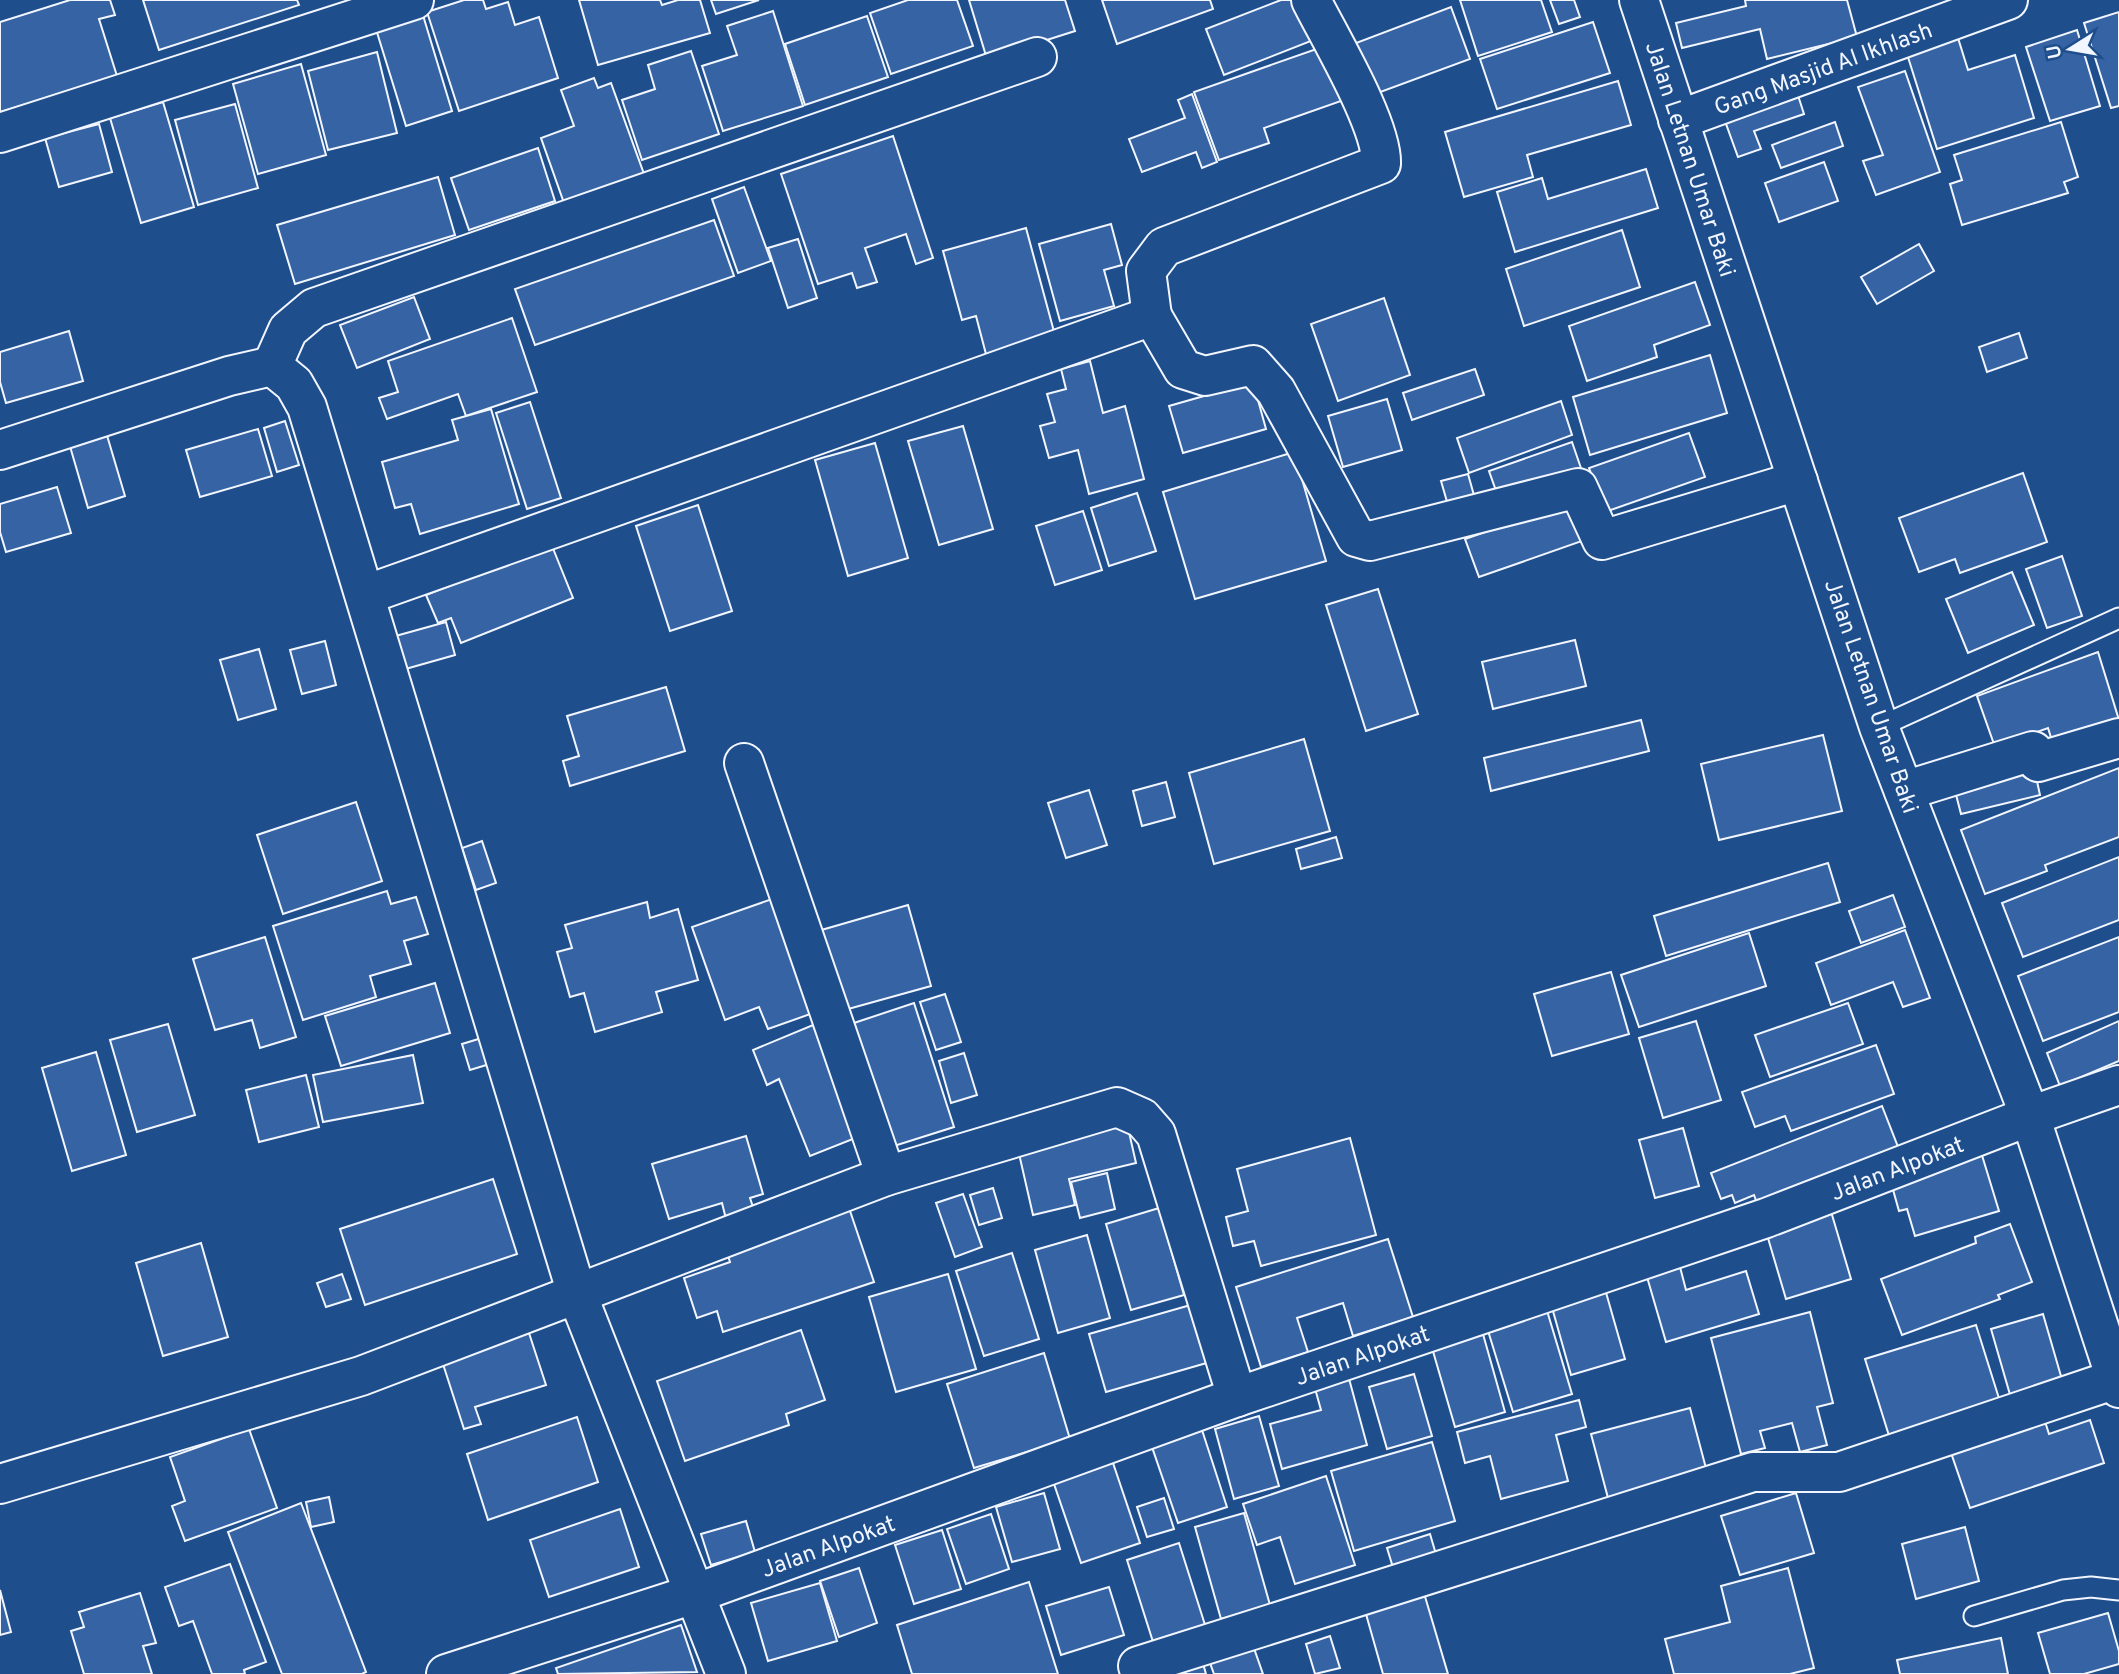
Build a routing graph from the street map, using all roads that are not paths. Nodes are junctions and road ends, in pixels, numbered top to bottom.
1 (414, 0) edge
2 (1311, 0) edge
3 (1639, 0) edge
4 (2008, 0) edge
5 (1037, 57) dead end
6 (1678, 120) junction
7 (0, 133) edge
8 (1152, 316) junction
9 (272, 366) junction
10 (0, 450) edge
11 (1798, 481) junction
12 (365, 595) junction
13 (2119, 618) edge
14 (1879, 727) junction
15 (2119, 738) edge
16 (744, 764) dead end
17 (1904, 791) junction
18 (2119, 1085) edge
19 (2030, 1116) junction
20 (886, 1176) junction
21 (577, 1294) junction
22 (2118, 1383) edge
23 (1237, 1397) junction
24 (0, 1484) edge
25 (2119, 1590) edge
26 (694, 1594) junction
27 (1974, 1616) dead end
28 (535, 1659) edge
29 (1139, 1666) dead end
30 (446, 1674) edge
31 (726, 1674) edge

1 - 7 street
2 - 8 street
3 - 6 street, Jalan Letnan Umar Baki
4 - 6 street, Gang Masjid Al Ikhlash
5 - 9 street
6 - 11 street, Jalan Letnan Umar Baki
8 - 11 street
8 - 12 street
9 - 10 street
9 - 12 street
11 - 14 street, Jalan Letnan Umar Baki
12 - 21 street
13 - 14 lane
14 - 17 street, Jalan Letnan Umar Baki
15 - 17 street
16 - 20 street
17 - 19 street, Jalan Letnan Umar Baki
18 - 19 street, Jalan Alpokat
19 - 22 street, Jalan Letnan Umar Baki
19 - 23 street, Jalan Alpokat
20 - 21 street
20 - 23 street
21 - 24 street
21 - 26 street
22 - 29 street
23 - 26 street, Jalan Alpokat
25 - 27 lane
26 - 28 street, Jalan Alpokat
26 - 31 street
28 - 30 street, Jalan Alpokat

